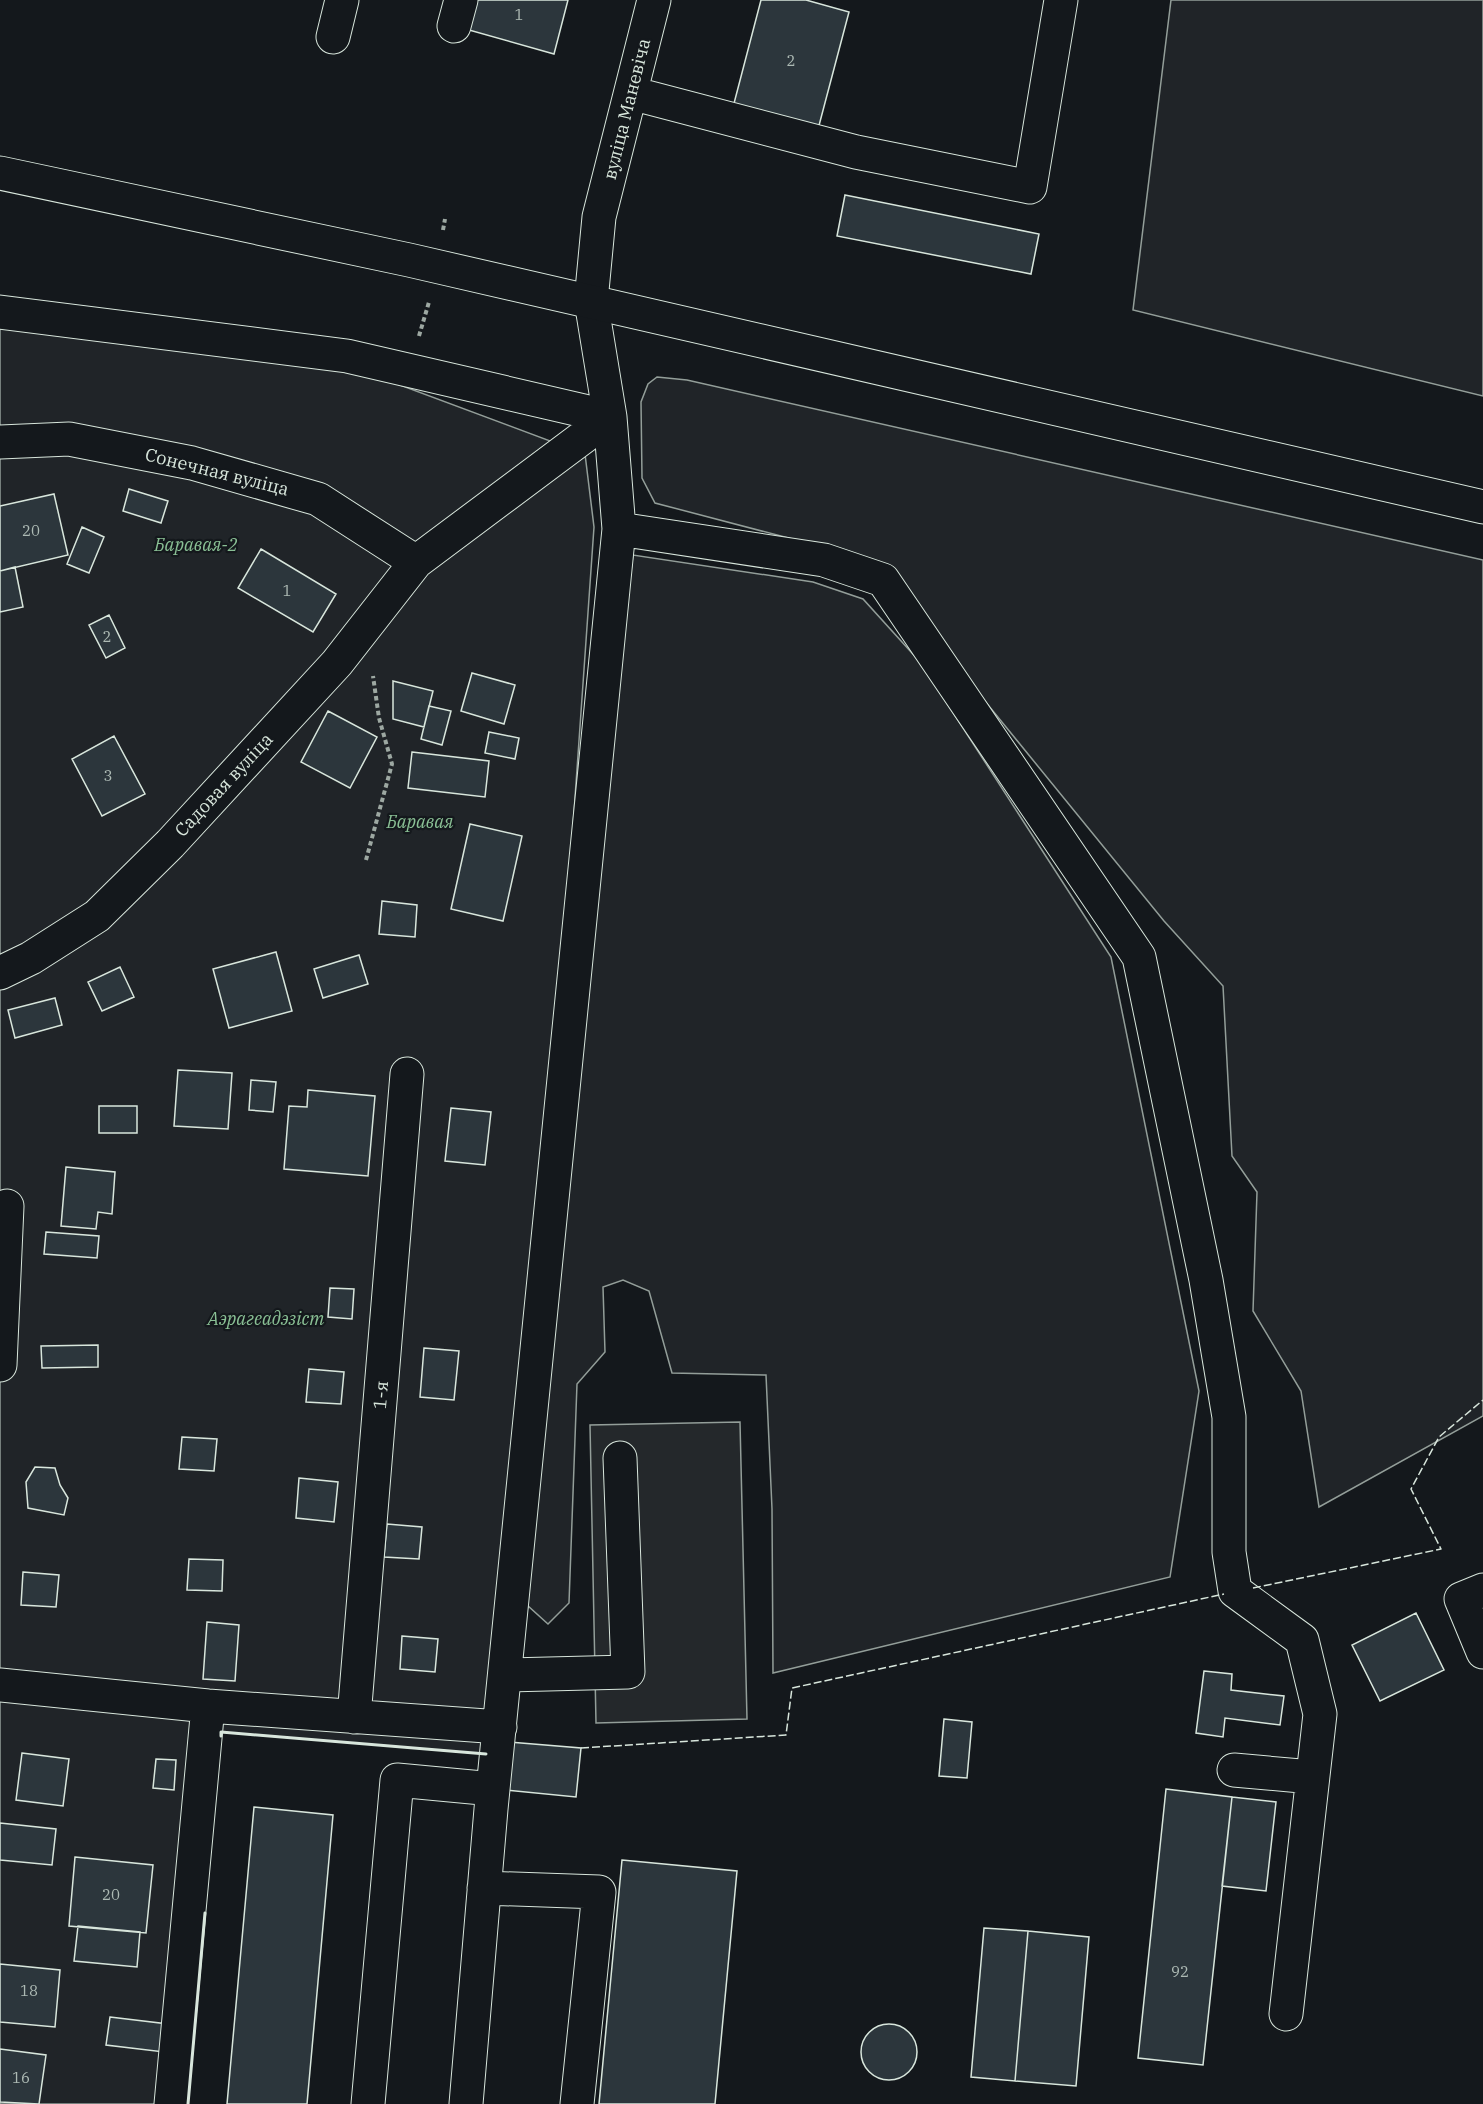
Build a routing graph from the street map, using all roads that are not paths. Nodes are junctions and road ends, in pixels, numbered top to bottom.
1 (342, 0) edge
2 (654, 0) edge
3 (1061, 0) edge
4 (333, 37) dead end
5 (631, 93) junction
6 (0, 173) edge
7 (591, 301) junction
8 (0, 312) edge
9 (610, 417) junction
10 (0, 442) edge
11 (1483, 507) edge
12 (619, 529) junction
13 (416, 562) junction
14 (0, 973) edge
15 (407, 1074) dead end
16 (7, 1206) dead end
17 (0, 1365) edge
18 (620, 1458) dead end
19 (1483, 1590) edge
20 (1483, 1652) edge
21 (505, 1675) junction
22 (0, 1685) edge
23 (208, 1706) junction
24 (354, 1717) junction
25 (500, 1727) junction
26 (1234, 1770) dead end
27 (1312, 1777) junction
28 (493, 1789) junction
29 (484, 1888) junction
30 (1286, 2014) dead end
31 (171, 2104) edge
32 (368, 2104) edge
33 (466, 2104) edge
34 (577, 2104) edge

1 - 4 street
2 - 5 street, вуліца Маневіча
3 - 5 street
5 - 7 street, вуліца Маневіча
6 - 7 street
7 - 9 street, вуліца Маневіча
7 - 11 street
8 - 9 street
9 - 12 street, вуліца Маневіча
9 - 13 street, Садовая вуліца
10 - 13 street, Сонечная вуліца
12 - 21 street, вуліца Маневіча
12 - 27 street
13 - 14 street, Садовая вуліца
15 - 24 street, 1-я
16 - 17 street
18 - 21 street
19 - 20 street
21 - 25 street, вуліца Маневіча
22 - 23 street
23 - 24 street
23 - 31 street
24 - 25 street
25 - 28 street, вуліца Маневіча
26 - 27 street
27 - 30 street
28 - 29 street, вуліца Маневіча
28 - 32 street
29 - 33 street, вуліца Маневіча
29 - 34 street

